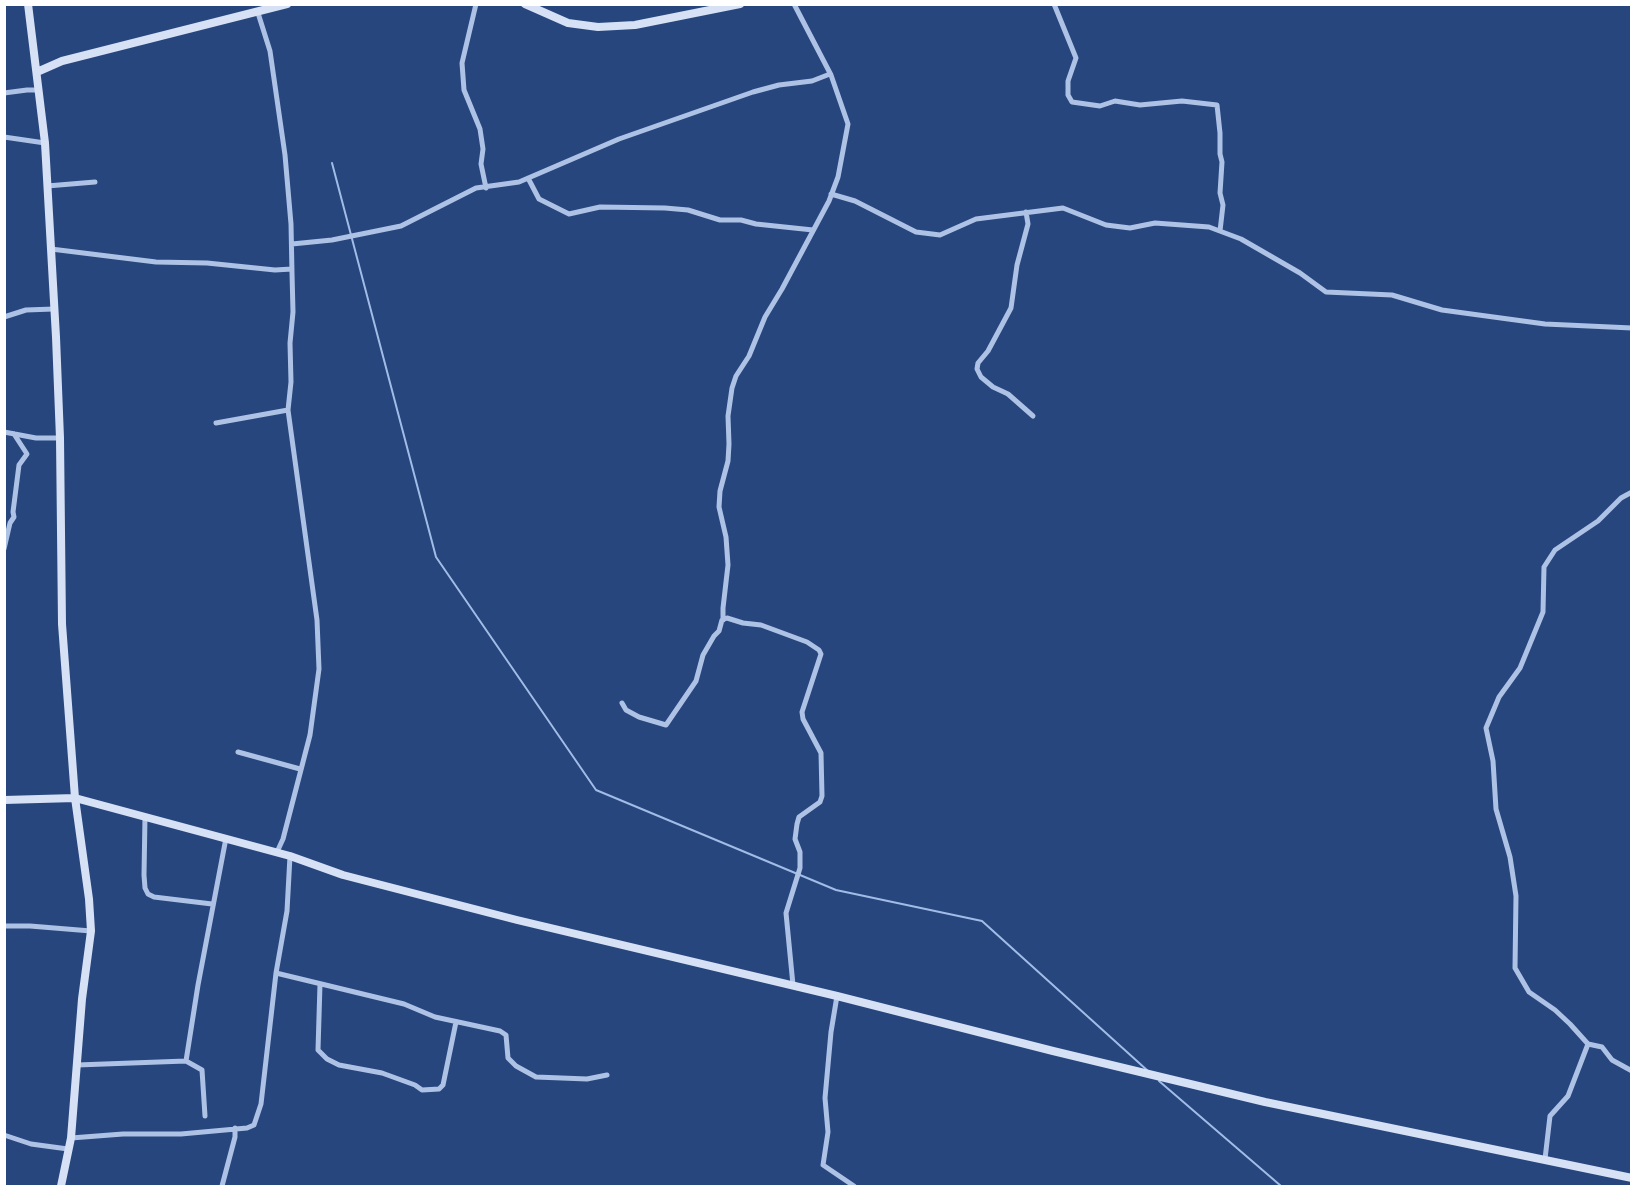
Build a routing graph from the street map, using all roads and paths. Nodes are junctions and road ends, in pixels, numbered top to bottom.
1 (28, 4) edge
2 (287, 4) edge
3 (476, 4) edge
4 (740, 4) edge
5 (794, 4) edge
6 (1054, 4) edge
7 (531, 6) edge
8 (258, 13) junction
9 (37, 72) junction
10 (830, 74) junction
11 (39, 90) junction
12 (4, 93) edge
13 (4, 137) edge
14 (45, 143) junction
15 (528, 178) junction
16 (95, 182) dead end
17 (47, 186) junction
18 (486, 188) junction
19 (831, 194) junction
20 (1026, 212) junction
21 (813, 230) junction
22 (1220, 231) junction
23 (292, 244) junction
24 (51, 249) junction
25 (292, 269) junction
26 (54, 309) junction
27 (4, 317) edge
28 (1632, 328) edge
29 (288, 410) junction
30 (1033, 416) dead end
31 (216, 423) dead end
32 (4, 432) edge
33 (14, 434) junction
34 (60, 438) junction
35 (1632, 492) edge
36 (4, 549) edge
37 (723, 620) junction
38 (622, 703) dead end
39 (238, 752) dead end
40 (300, 769) junction
41 (75, 798) junction
42 (4, 800) edge
43 (145, 817) junction
44 (226, 838) junction
45 (277, 852) junction
46 (290, 856) junction
47 (212, 904) junction
48 (4, 926) edge
49 (91, 931) junction
50 (276, 973) junction
51 (320, 984) junction
52 (793, 985) junction
53 (837, 996) junction
54 (456, 1022) junction
55 (1588, 1044) junction
56 (186, 1061) junction
57 (77, 1065) junction
58 (1632, 1071) edge
59 (607, 1076) dead end
60 (205, 1116) dead end
61 (235, 1128) junction
62 (4, 1135) edge
63 (71, 1138) junction
64 (68, 1149) junction
65 (1545, 1160) junction
66 (1632, 1178) edge
67 (61, 1186) edge
68 (222, 1186) edge
69 (854, 1186) edge

1 - 9 main road
2 - 8 main road
3 - 18 street
4 - 7 main road
5 - 10 street
6 - 22 street
8 - 9 main road
8 - 23 street
9 - 11 main road
10 - 15 street
10 - 19 street
11 - 12 street
11 - 14 main road
13 - 14 street
14 - 17 main road
15 - 18 street
15 - 21 street
16 - 17 street
17 - 24 main road
18 - 23 street
19 - 20 street
19 - 21 street
20 - 22 street
20 - 30 street
21 - 37 street
22 - 28 street
23 - 25 street
24 - 25 street
24 - 26 main road
25 - 29 street
26 - 27 street
26 - 34 main road
29 - 31 street
29 - 40 street
32 - 33 street
33 - 34 street
33 - 36 street
34 - 41 main road
35 - 55 street
37 - 38 street
37 - 52 street
39 - 40 street
40 - 45 street
41 - 42 main road
41 - 43 main road
41 - 49 main road
43 - 44 main road
43 - 47 street
44 - 45 main road
44 - 47 street
45 - 46 main road
46 - 50 street
46 - 52 main road
47 - 56 street
48 - 49 street
49 - 57 main road
50 - 51 street
50 - 61 street
51 - 54 street
51 - 54 street
52 - 53 main road
53 - 65 main road
53 - 69 street
54 - 59 street
55 - 58 street
55 - 65 street
56 - 57 street
56 - 60 street
57 - 63 main road
61 - 63 street
61 - 68 street
62 - 64 street
63 - 64 main road
64 - 67 main road
65 - 66 main road

